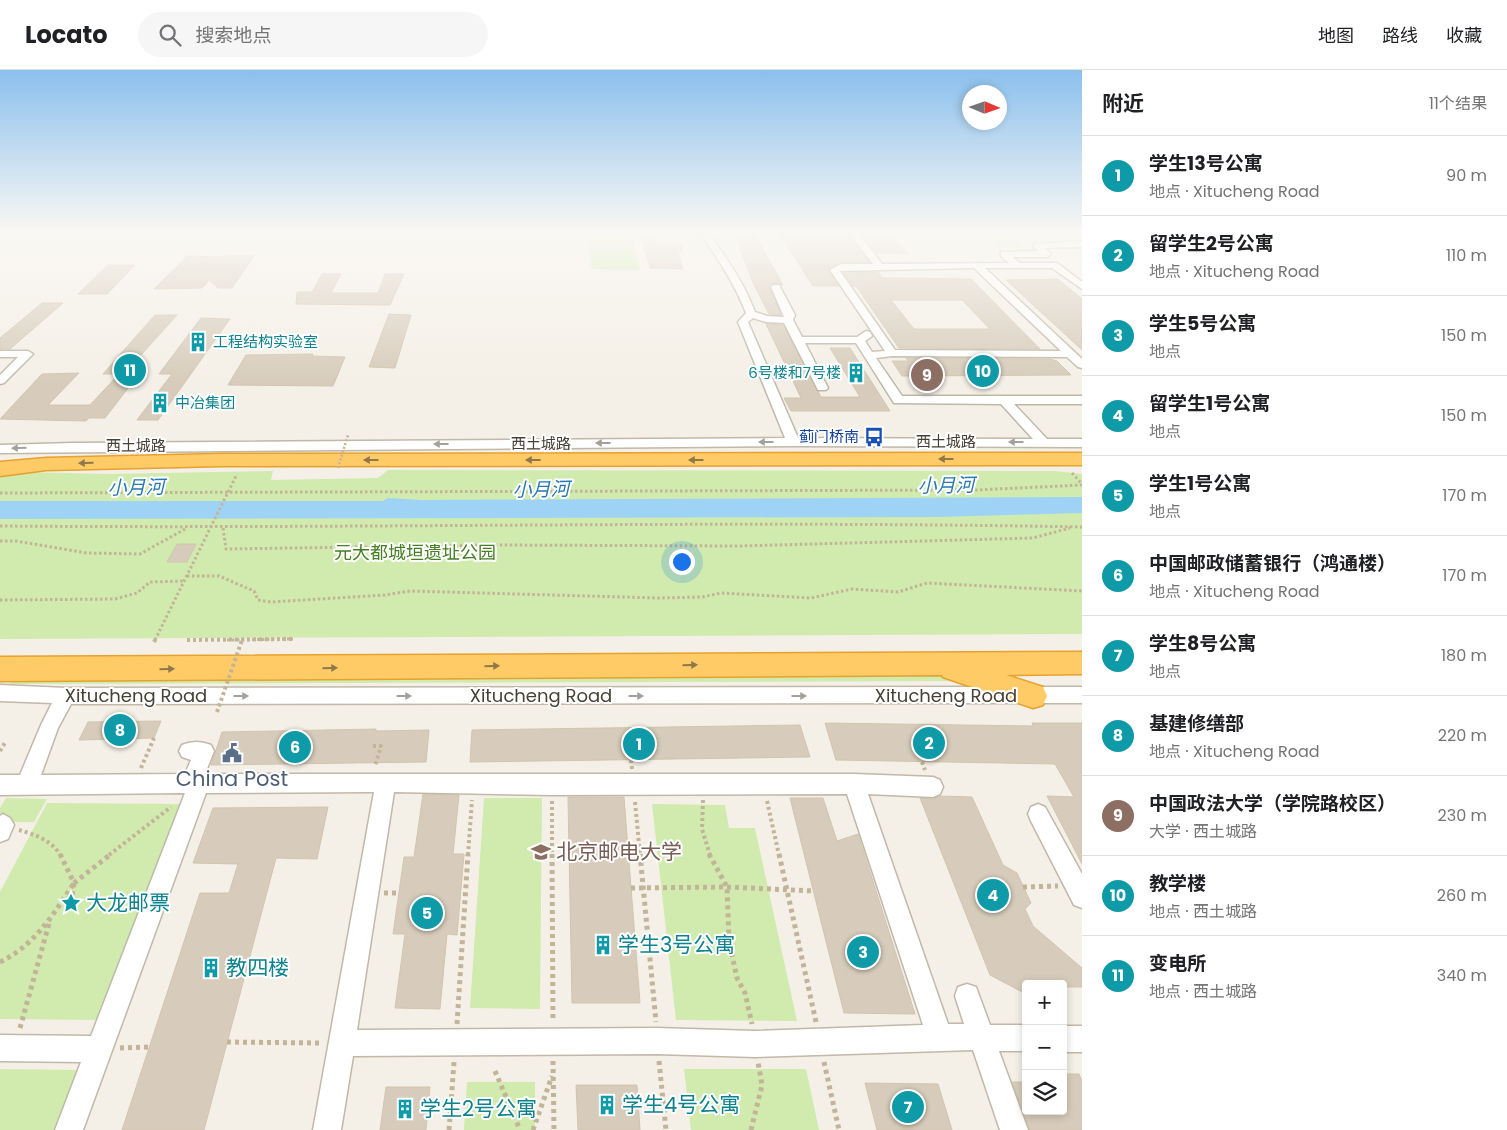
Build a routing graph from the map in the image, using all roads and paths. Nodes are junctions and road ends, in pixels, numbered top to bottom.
1 (738, 282) edge
2 (832, 282) edge
3 (843, 282) edge
4 (994, 282) edge
5 (776, 287) dead end
6 (751, 314) junction
7 (788, 320) junction
8 (798, 340) junction
9 (859, 340) junction
10 (892, 353) junction
11 (0, 354) edge
12 (1070, 354) junction
13 (869, 356) junction
14 (1082, 365) edge
15 (0, 381) edge
16 (822, 388) dead end
17 (1004, 400) junction
18 (1082, 400) edge
19 (348, 435) dead end
20 (793, 442) junction
21 (1043, 442) junction
22 (1082, 443) edge
23 (73, 447) junction
24 (0, 449) edge
25 (222, 460) junction
26 (338, 468) dead end
27 (1075, 468) edge
28 (0, 469) edge
29 (234, 478) dead end
30 (1082, 478) edge
31 (1082, 485) edge
32 (228, 492) junction
33 (0, 493) edge
34 (0, 526) edge
35 (211, 527) junction
36 (1074, 527) junction
37 (1082, 527) edge
38 (188, 528) junction
39 (223, 528) junction
40 (0, 541) edge
41 (187, 576) junction
42 (184, 580) junction
43 (1082, 591) edge
44 (0, 600) edge
45 (293, 639) dead end
46 (187, 640) dead end
47 (242, 640) junction
48 (154, 642) dead end
49 (931, 662) junction
50 (1082, 663) edge
51 (0, 669) edge
52 (118, 670) junction
53 (0, 675) edge
54 (0, 694) edge
55 (1082, 695) edge
56 (66, 696) junction
57 (1033, 696) junction
58 (217, 712) dead end
59 (154, 738) dead end
60 (6, 741) dead end
61 (373, 746) dead end
62 (0, 750) edge
63 (189, 751) dead end
64 (378, 782) junction
65 (27, 784) junction
66 (134, 784) junction
67 (854, 784) junction
68 (0, 785) edge
69 (474, 785) junction
70 (552, 785) junction
71 (704, 785) junction
72 (763, 785) junction
73 (196, 786) junction
74 (634, 786) junction
75 (933, 787) dead end
76 (1038, 814) dead end
77 (31, 833) dead end
78 (74, 883) junction
79 (644, 887) junction
80 (727, 887) junction
81 (1023, 887) dead end
82 (631, 888) dead end
83 (786, 889) junction
84 (814, 891) dead end
85 (1079, 891) edge
86 (71, 903) dead end
87 (50, 920) junction
88 (0, 962) edge
89 (967, 996) dead end
90 (940, 1037) junction
91 (980, 1038) junction
92 (1022, 1038) edge
93 (1067, 1039) edge
94 (1082, 1039) edge
95 (657, 1041) junction
96 (227, 1042) dead end
97 (820, 1042) junction
98 (342, 1043) junction
99 (455, 1043) junction
100 (553, 1043) junction
101 (755, 1044) junction
102 (149, 1047) dead end
103 (6, 1048) edge
104 (100, 1049) junction
105 (495, 1071) dead end
106 (553, 1074) junction
107 (69, 1130) edge
108 (327, 1130) edge
109 (449, 1130) edge
110 (520, 1130) edge
111 (533, 1130) edge
112 (554, 1130) edge
113 (666, 1130) edge
114 (751, 1130) edge
115 (839, 1130) edge
116 (1014, 1130) edge

1 - 6 street
2 - 9 lane
3 - 10 street
4 - 12 street
5 - 7 street
6 - 7 street
6 - 20 street
7 - 8 street
8 - 9 lane
8 - 16 street
9 - 13 street
10 - 12 street
10 - 13 street
11 - 15 street
12 - 14 street
13 - 17 street
17 - 18 street
17 - 21 street
19 - 26 path, bridge
21 -> 20 street, 西土城路
20 -> 23 street, 西土城路
21 - 22 street, 西土城路
23 -> 24 street, 西土城路
23 - 25 highway
27 -> 25 highway
25 -> 28 highway
27 - 30 path
27 - 31 path
29 - 32 path
31 - 32 path
32 - 33 path
32 - 35 path
34 - 38 path
35 - 38 path
35 - 39 path
35 - 41 path
36 - 37 path
36 - 39 path
36 - 39 path
38 - 40 path
41 - 42 path
41 - 43 path
42 - 44 path
42 - 48 path
45 - 47 path
46 - 47 path
47 - 58 path, bridge
49 - 50 highway, Xitucheng Road
52 -> 49 highway, Xitucheng Road
49 - 57 highway
51 - 52 highway, Xitucheng Road
52 - 53 highway
54 - 56 street, Xitucheng Road
55 - 57 street, Xitucheng Road
56 -> 57 street, Xitucheng Road
56 - 65 street
59 - 66 path
60 - 62 path
61 - 64 path
63 - 73 street
64 - 69 street
64 - 73 street
64 - 98 street
65 - 66 street
65 - 68 street
66 - 73 street
67 - 72 street
67 - 75 street
67 - 90 street
69 - 70 street
69 - 99 path
70 - 74 street
70 - 100 path
71 - 72 street
71 - 74 street
71 - 80 path
72 - 83 path
73 - 78 path
73 - 104 street
74 - 79 path
76 - 85 street
77 - 78 path
78 - 86 path
78 - 87 path
79 - 80 path
79 - 82 path
79 - 95 path
80 - 83 path
80 - 101 path
81 - 85 path
83 - 84 path
83 - 97 path
87 - 88 path
87 - 103 path
89 - 91 street
90 - 91 street
90 - 97 street
91 - 92 street
91 - 116 street
93 - 94 street
95 - 100 street
95 - 101 street
95 - 113 path
96 - 98 path
97 - 101 street
97 - 115 path
98 - 99 street
98 - 108 street
99 - 100 street
99 - 109 path
100 - 106 path
101 - 114 path
102 - 104 path
103 - 104 street
104 - 107 street
105 - 110 path
106 - 111 path
106 - 112 path

